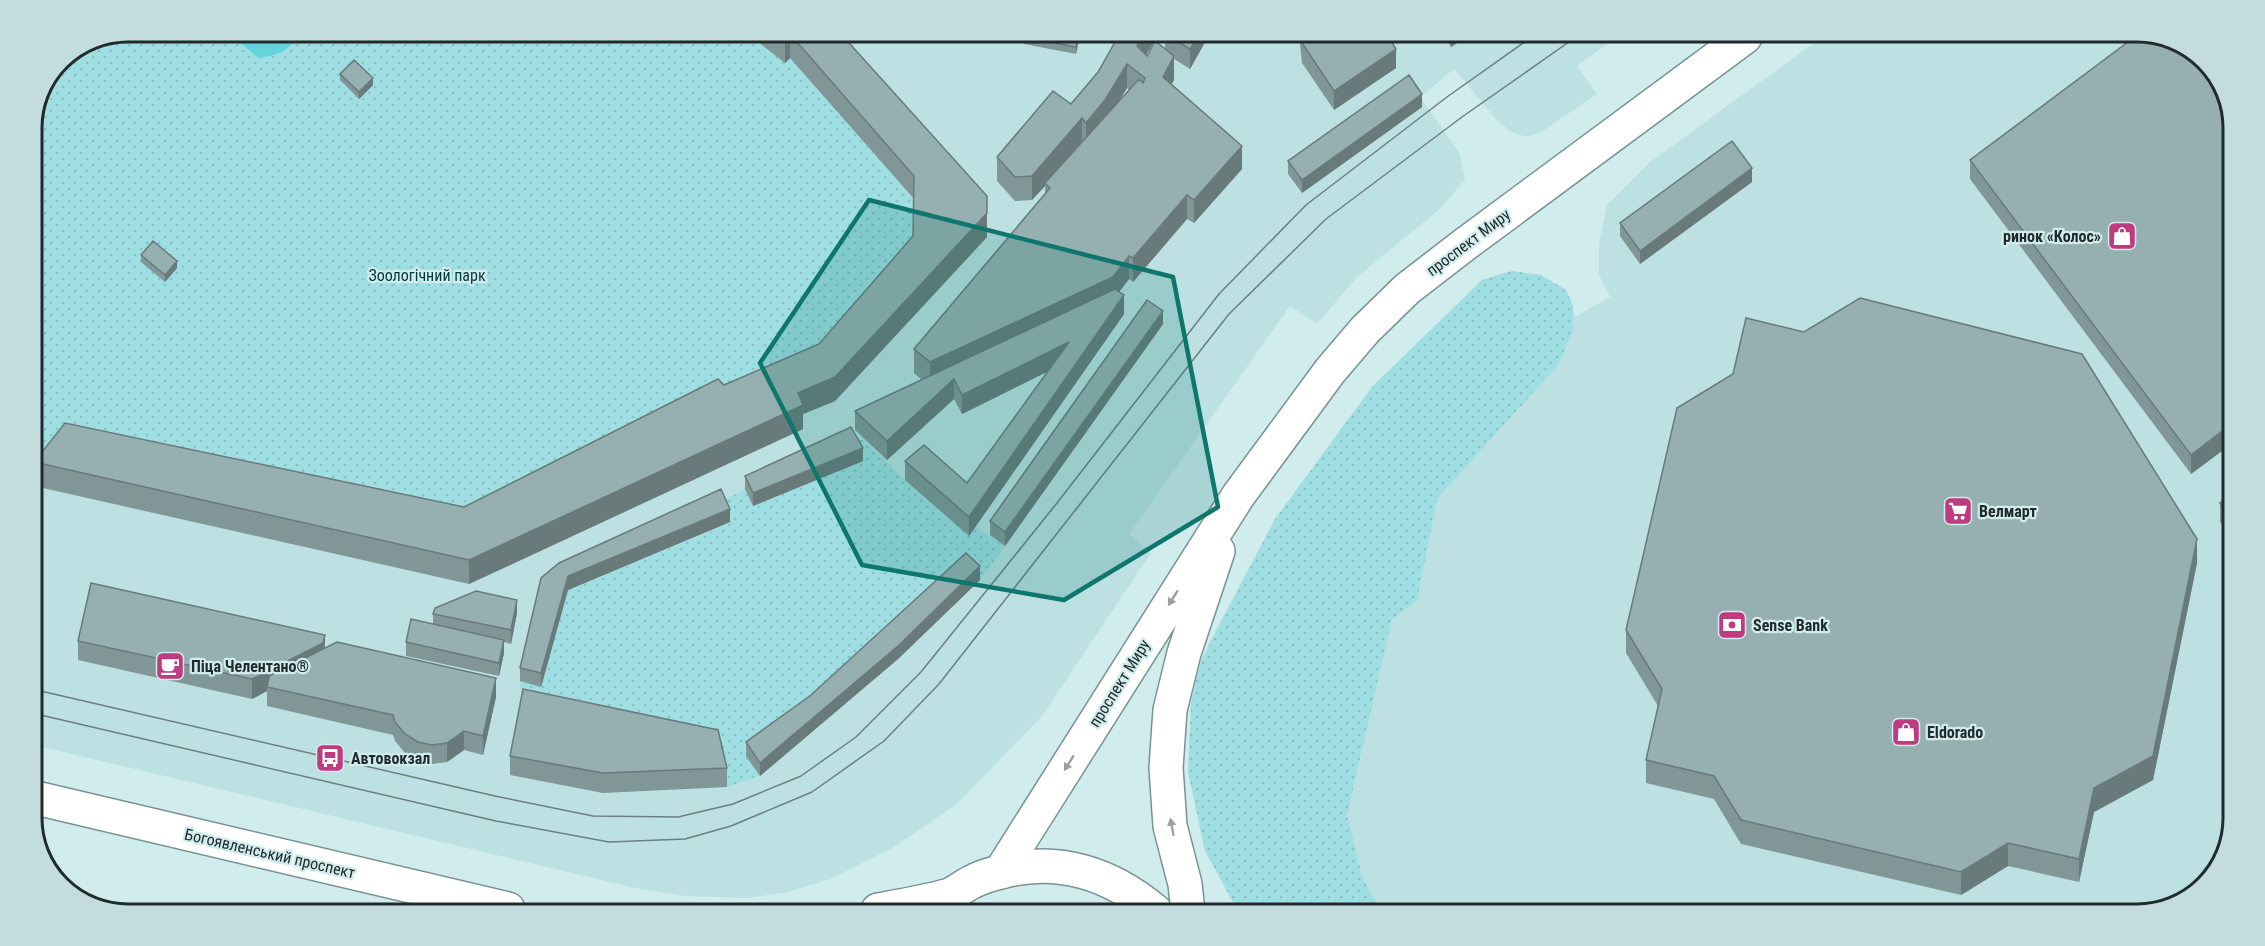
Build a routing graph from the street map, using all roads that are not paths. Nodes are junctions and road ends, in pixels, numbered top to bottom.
1 (1738, 42) edge
2 (1238, 496) junction
3 (42, 799) edge
4 (1001, 871) junction
5 (1187, 898) edge
6 (939, 903) edge
7 (487, 904) edge
8 (1146, 904) edge

1 - 2 main road, проспект Миру
2 -> 4 main road, проспект Миру
5 -> 2 main road, проспект Миру
3 - 7 main road, Богоявленський проспект
4 - 6 main road
4 - 8 main road

